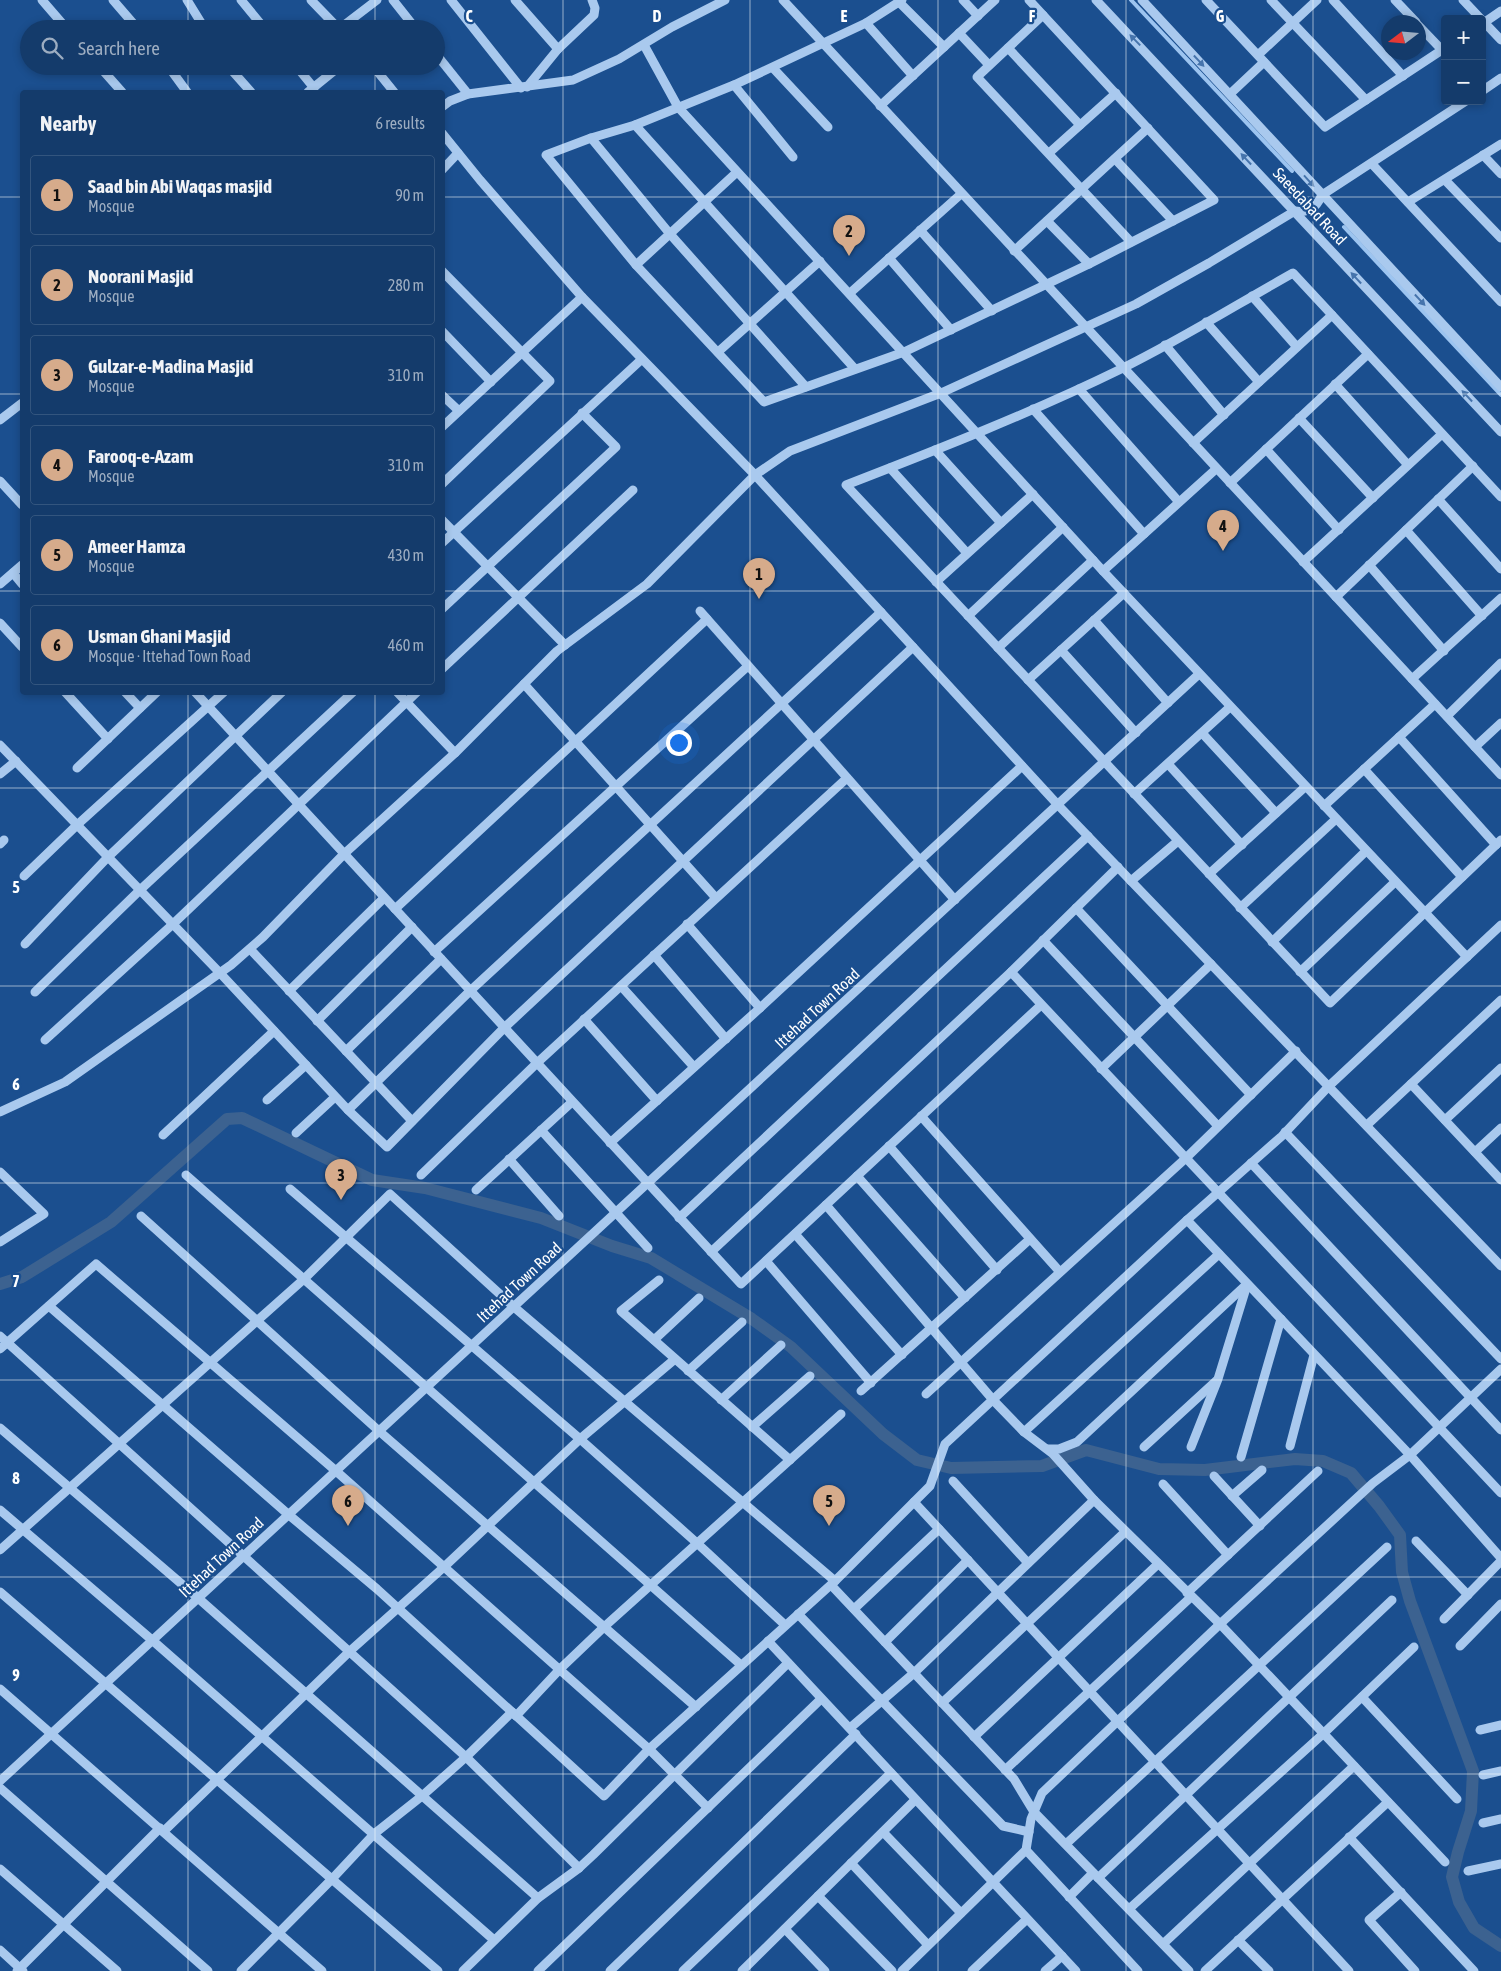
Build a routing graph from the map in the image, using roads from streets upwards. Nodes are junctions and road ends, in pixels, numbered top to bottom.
1 (42, 0) edge
2 (112, 0) edge
3 (187, 0) edge
4 (241, 0) edge
5 (311, 0) edge
6 (377, 0) edge
7 (393, 0) edge
8 (451, 0) edge
9 (515, 0) edge
10 (592, 0) edge
11 (724, 0) edge
12 (782, 0) edge
13 (963, 0) edge
14 (995, 0) edge
15 (1029, 0) edge
16 (1096, 0) edge
17 (1142, 0) edge
18 (1206, 0) edge
19 (1271, 0) edge
20 (1317, 0) edge
21 (1333, 0) edge
22 (1395, 0) edge
23 (1463, 0) edge
24 (901, 1) edge
25 (1501, 11) edge
26 (1043, 15) junction
27 (1409, 15) edge
28 (1477, 15) edge
29 (978, 16) junction
30 (1486, 19) edge
31 (59, 20) edge
32 (130, 20) edge
33 (199, 20) edge
34 (258, 20) edge
35 (330, 20) edge
36 (351, 20) edge
37 (409, 20) edge
38 (866, 23) junction
39 (1292, 23) junction
40 (1486, 24) edge
41 (959, 33) junction
42 (1426, 33) edge
43 (1501, 40) edge
44 (822, 44) junction
45 (644, 45) junction
46 (944, 47) junction
47 (1441, 47) edge
48 (1008, 48) junction
49 (558, 49) junction
50 (1441, 50) edge
51 (1261, 59) junction
52 (445, 65) edge
53 (990, 65) junction
54 (773, 68) junction
55 (107, 75) edge
56 (175, 75) edge
57 (236, 75) edge
58 (302, 75) edge
59 (329, 75) edge
60 (380, 75) edge
61 (913, 76) junction
62 (1403, 76) junction
63 (1501, 78) edge
64 (734, 85) junction
65 (524, 87) junction
66 (1486, 88) edge
67 (120, 90) edge
68 (186, 90) edge
69 (249, 90) edge
70 (311, 90) edge
71 (392, 90) edge
72 (1116, 93) junction
73 (468, 94) junction
74 (1230, 94) junction
75 (1366, 100) junction
76 (445, 105) edge
77 (1460, 105) edge
78 (880, 106) junction
79 (678, 107) junction
80 (635, 125) junction
81 (1080, 125) junction
82 (828, 127) dead end
83 (1148, 128) junction
84 (445, 137) edge
85 (591, 138) junction
86 (1501, 144) edge
87 (458, 153) junction
88 (1049, 153) junction
89 (1483, 155) junction
90 (793, 156) dead end
91 (1116, 158) junction
92 (1372, 164) junction
93 (445, 167) edge
94 (737, 172) junction
95 (1501, 174) edge
96 (1444, 180) junction
97 (1082, 188) junction
98 (961, 194) junction
99 (1322, 195) junction
100 (1408, 202) junction
101 (704, 203) junction
102 (1294, 211) junction
103 (1173, 220) junction
104 (1048, 221) junction
105 (920, 230) junction
106 (670, 234) junction
107 (1501, 238) edge
108 (1131, 242) junction
109 (1014, 251) junction
110 (889, 258) junction
111 (820, 261) junction
112 (1089, 264) junction
113 (636, 265) junction
114 (445, 274) edge
115 (1045, 284) junction
116 (785, 292) junction
117 (850, 293) junction
118 (1252, 296) junction
119 (582, 297) junction
120 (1500, 299) edge
121 (992, 311) junction
122 (1332, 314) junction
123 (1206, 322) junction
124 (750, 323) junction
125 (1085, 328) junction
126 (951, 330) junction
127 (445, 334) edge
128 (1165, 345) junction
129 (1297, 347) junction
130 (718, 352) junction
131 (904, 352) junction
132 (522, 353) junction
133 (1368, 354) junction
134 (642, 358) junction
135 (1123, 368) junction
136 (855, 369) junction
137 (491, 382) junction
138 (1259, 382) junction
139 (1336, 384) junction
140 (1501, 386) edge
141 (806, 387) junction
142 (1079, 389) junction
143 (941, 393) junction
144 (445, 397) edge
145 (20, 404) edge
146 (1033, 409) junction
147 (459, 411) junction
148 (582, 413) junction
149 (1224, 415) junction
150 (1, 418) edge
151 (1299, 418) junction
152 (445, 424) edge
153 (1501, 432) edge
154 (978, 434) junction
155 (1442, 434) junction
156 (1193, 444) junction
157 (1266, 449) junction
158 (935, 450) junction
159 (1408, 465) junction
160 (1473, 466) junction
161 (890, 468) junction
162 (1216, 468) junction
163 (755, 475) junction
164 (0, 480) edge
165 (445, 481) edge
166 (1230, 483) junction
167 (632, 490) dead end
168 (1033, 494) junction
169 (1501, 497) edge
170 (1373, 498) junction
171 (1438, 499) junction
172 (1179, 502) junction
173 (20, 503) edge
174 (445, 523) edge
175 (1001, 523) junction
176 (1063, 527) junction
177 (1339, 530) junction
178 (1406, 530) junction
179 (454, 532) junction
180 (1144, 534) junction
181 (445, 540) edge
182 (968, 553) junction
183 (1093, 560) junction
184 (1303, 562) junction
185 (1369, 565) junction
186 (488, 566) junction
187 (20, 567) edge
188 (1501, 569) edge
189 (1103, 571) junction
190 (13, 574) junction
191 (20, 582) edge
192 (936, 582) junction
193 (0, 584) edge
194 (1124, 593) junction
195 (1336, 597) junction
196 (519, 598) junction
197 (1501, 598) edge
198 (445, 606) edge
199 (700, 612) dead end
200 (880, 612) junction
201 (968, 616) junction
202 (1482, 616) junction
203 (707, 620) junction
204 (1094, 620) junction
205 (0, 623) edge
206 (20, 645) edge
207 (565, 645) junction
208 (913, 647) junction
209 (998, 648) junction
210 (1061, 650) junction
211 (1444, 651) junction
212 (1501, 663) edge
213 (445, 666) edge
214 (748, 666) junction
215 (1199, 674) junction
216 (1412, 679) junction
217 (1028, 680) junction
218 (524, 684) junction
219 (68, 695) edge
220 (128, 695) edge
221 (154, 695) edge
222 (198, 695) edge
223 (221, 695) edge
224 (279, 695) edge
225 (350, 695) edge
226 (400, 695) edge
227 (414, 695) edge
228 (406, 702) junction
229 (1168, 703) junction
230 (782, 704) junction
231 (1435, 704) junction
232 (209, 707) junction
233 (1230, 707) junction
234 (140, 708) junction
235 (1446, 716) junction
236 (1501, 723) edge
237 (1136, 732) junction
238 (1202, 733) junction
239 (235, 736) junction
240 (1399, 737) junction
241 (108, 739) junction
242 (813, 740) junction
243 (575, 742) junction
244 (0, 745) edge
245 (1475, 747) junction
246 (455, 753) junction
247 (16, 761) junction
248 (1104, 762) junction
249 (1168, 764) junction
250 (1022, 766) junction
251 (77, 768) dead end
252 (1364, 769) junction
253 (268, 771) junction
254 (0, 774) edge
255 (1501, 775) edge
256 (847, 778) junction
257 (616, 786) junction
258 (1305, 786) junction
259 (1134, 794) junction
260 (298, 804) junction
261 (1058, 805) junction
262 (1324, 806) junction
263 (1276, 813) junction
264 (1336, 819) junction
265 (77, 825) junction
266 (650, 825) junction
267 (1088, 836) junction
268 (1178, 841) junction
269 (1498, 843) edge
270 (1242, 845) junction
271 (1366, 851) junction
272 (344, 854) junction
273 (108, 857) junction
274 (920, 861) junction
275 (683, 862) junction
276 (1118, 867) junction
277 (1209, 874) junction
278 (24, 876) dead end
279 (1462, 877) junction
280 (1131, 881) junction
281 (1395, 882) junction
282 (140, 890) junction
283 (384, 898) junction
284 (716, 898) junction
285 (955, 900) junction
286 (1076, 908) junction
287 (1240, 908) junction
288 (395, 909) junction
289 (1425, 913) junction
290 (173, 924) junction
291 (687, 924) junction
292 (1501, 925) edge
293 (412, 927) junction
294 (1043, 940) junction
295 (1272, 942) junction
296 (25, 944) dead end
297 (250, 949) junction
298 (434, 952) junction
299 (654, 955) junction
300 (1467, 957) junction
301 (441, 959) junction
302 (1211, 964) junction
303 (1011, 972) junction
304 (1300, 972) junction
305 (220, 973) junction
306 (621, 986) junction
307 (289, 991) junction
308 (470, 991) junction
309 (35, 992) dead end
310 (1501, 1000) edge
311 (1041, 1005) junction
312 (1167, 1006) junction
313 (760, 1008) junction
314 (584, 1019) junction
315 (317, 1021) junction
316 (504, 1028) junction
317 (274, 1031) junction
318 (1134, 1037) junction
319 (726, 1039) junction
320 (45, 1040) dead end
321 (346, 1051) junction
322 (1296, 1051) junction
323 (537, 1063) junction
324 (306, 1065) junction
325 (694, 1067) junction
326 (1501, 1068) edge
327 (1101, 1069) junction
328 (376, 1083) junction
329 (1411, 1084) junction
330 (1329, 1086) junction
331 (1251, 1094) junction
332 (335, 1097) junction
333 (267, 1100) dead end
334 (657, 1101) junction
335 (572, 1102) junction
336 (348, 1110) junction
337 (0, 1112) edge
338 (921, 1116) junction
339 (1445, 1120) junction
340 (412, 1121) junction
341 (1367, 1125) junction
342 (1218, 1126) junction
343 (1501, 1128) edge
344 (541, 1130) junction
345 (1285, 1132) junction
346 (296, 1133) dead end
347 (163, 1135) dead end
348 (610, 1143) junction
349 (889, 1146) junction
350 (1475, 1152) junction
351 (1186, 1158) junction
352 (509, 1159) junction
353 (1252, 1163) junction
354 (0, 1172) edge
355 (186, 1175) dead end
356 (421, 1175) dead end
357 (857, 1176) junction
358 (1501, 1180) edge
359 (648, 1184) junction
360 (290, 1189) dead end
361 (476, 1190) dead end
362 (1218, 1192) junction
363 (826, 1205) junction
364 (141, 1216) dead end
365 (559, 1216) dead end
366 (613, 1216) junction
367 (680, 1218) junction
368 (1187, 1220) junction
369 (794, 1234) junction
370 (345, 1238) junction
371 (1030, 1239) junction
372 (0, 1242) edge
373 (648, 1248) dead end
374 (711, 1252) junction
375 (1219, 1254) junction
376 (766, 1261) junction
377 (1501, 1266) edge
378 (997, 1270) junction
379 (1060, 1272) junction
380 (304, 1279) junction
381 (659, 1280) dead end
382 (1247, 1284) junction
383 (699, 1298) dead end
384 (965, 1298) junction
385 (49, 1306) junction
386 (514, 1307) junction
387 (1281, 1319) junction
388 (257, 1320) junction
389 (742, 1322) dead end
390 (932, 1328) junction
391 (0, 1336) edge
392 (654, 1340) junction
393 (8, 1343) junction
394 (472, 1345) junction
395 (780, 1345) dead end
396 (0, 1349) edge
397 (902, 1355) junction
398 (1314, 1355) junction
399 (675, 1359) junction
400 (1501, 1359) edge
401 (210, 1362) junction
402 (961, 1362) junction
403 (1501, 1369) edge
404 (688, 1371) junction
405 (810, 1376) dead end
406 (1218, 1379) junction
407 (871, 1383) junction
408 (427, 1387) junction
409 (861, 1391) dead end
410 (926, 1394) dead end
411 (1471, 1397) junction
412 (721, 1400) junction
413 (624, 1401) junction
414 (994, 1401) junction
415 (162, 1405) junction
416 (841, 1414) dead end
417 (1440, 1426) junction
418 (752, 1427) junction
419 (0, 1428) edge
420 (1501, 1430) edge
421 (379, 1431) junction
422 (1024, 1432) junction
423 (580, 1439) junction
424 (119, 1444) junction
425 (1144, 1446) dead end
426 (1290, 1446) dead end
427 (1191, 1448) dead end
428 (1050, 1452) junction
429 (1410, 1455) junction
430 (1242, 1457) dead end
431 (790, 1460) junction
432 (1262, 1470) dead end
433 (336, 1471) junction
434 (1318, 1471) dead end
435 (1214, 1476) dead end
436 (534, 1481) junction
437 (953, 1481) dead end
438 (1163, 1484) dead end
439 (70, 1488) junction
440 (1501, 1493) edge
441 (1232, 1496) junction
442 (1094, 1500) junction
443 (743, 1502) junction
444 (914, 1502) junction
445 (0, 1510) edge
446 (289, 1515) junction
447 (488, 1526) junction
448 (1260, 1526) junction
449 (23, 1529) junction
450 (939, 1529) junction
451 (1125, 1532) junction
452 (1416, 1541) dead end
453 (698, 1544) junction
454 (1387, 1547) dead end
455 (0, 1550) edge
456 (1228, 1555) junction
457 (244, 1556) junction
458 (1501, 1558) edge
459 (968, 1560) junction
460 (1501, 1562) edge
461 (1028, 1563) junction
462 (1158, 1564) junction
463 (444, 1567) junction
464 (833, 1582) junction
465 (652, 1586) junction
466 (0, 1592) edge
467 (998, 1592) junction
468 (1189, 1595) junction
469 (1468, 1595) junction
470 (198, 1598) junction
471 (1392, 1600) dead end
472 (1501, 1604) edge
473 (397, 1607) junction
474 (854, 1609) junction
475 (798, 1614) junction
476 (1444, 1619) dead end
477 (1027, 1623) junction
478 (1220, 1624) junction
479 (785, 1625) junction
480 (604, 1627) junction
481 (152, 1640) junction
482 (768, 1641) junction
483 (885, 1642) junction
484 (1460, 1646) dead end
485 (1414, 1647) dead end
486 (350, 1652) junction
487 (1058, 1657) junction
488 (788, 1663) junction
489 (741, 1665) junction
490 (1259, 1666) junction
491 (560, 1670) junction
492 (914, 1673) junction
493 (106, 1683) junction
494 (0, 1688) edge
495 (1090, 1692) junction
496 (306, 1693) junction
497 (1288, 1697) junction
498 (1362, 1697) junction
499 (822, 1698) junction
500 (882, 1701) junction
501 (942, 1702) junction
502 (696, 1707) junction
503 (514, 1714) junction
504 (1118, 1722) junction
505 (1501, 1725) edge
506 (1480, 1730) dead end
507 (853, 1731) junction
508 (52, 1733) junction
509 (1323, 1734) junction
510 (261, 1736) junction
511 (974, 1736) junction
512 (649, 1749) junction
513 (466, 1758) junction
514 (1155, 1762) junction
515 (1354, 1766) junction
516 (1005, 1770) junction
517 (1501, 1771) edge
518 (891, 1773) junction
519 (675, 1774) junction
520 (1483, 1775) dead end
521 (217, 1779) junction
522 (0, 1781) edge
523 (0, 1788) edge
524 (1186, 1795) junction
525 (422, 1796) junction
526 (1457, 1799) dead end
527 (916, 1800) junction
528 (1388, 1802) junction
529 (708, 1808) junction
530 (1034, 1812) junction
531 (1501, 1819) edge
532 (1483, 1823) dead end
533 (1218, 1829) junction
534 (162, 1830) junction
535 (883, 1832) junction
536 (1029, 1832) junction
537 (374, 1834) junction
538 (1349, 1837) junction
539 (1066, 1844) junction
540 (1026, 1850) junction
541 (1445, 1862) dead end
542 (851, 1863) junction
543 (1250, 1864) junction
544 (1501, 1864) edge
545 (579, 1868) junction
546 (0, 1869) edge
547 (1468, 1871) dead end
548 (1096, 1875) junction
549 (332, 1879) junction
550 (107, 1881) junction
551 (993, 1882) junction
552 (1401, 1892) junction
553 (818, 1896) junction
554 (1069, 1897) junction
555 (538, 1898) junction
556 (1282, 1899) junction
557 (1129, 1909) junction
558 (961, 1913) junction
559 (1027, 1920) junction
560 (64, 1924) junction
561 (785, 1929) junction
562 (280, 1934) junction
563 (494, 1940) junction
564 (1238, 1940) junction
565 (1163, 1944) junction
566 (928, 1945) junction
567 (0, 1950) edge
568 (1062, 1956) junction
569 (20, 1970) edge
570 (466, 1970) edge
571 (1187, 1970) edge
572 (117, 1971) edge
573 (208, 1971) edge
574 (241, 1971) edge
575 (322, 1971) edge
576 (438, 1971) edge
577 (538, 1971) edge
578 (610, 1971) edge
579 (683, 1971) edge
580 (744, 1971) edge
581 (825, 1971) edge
582 (892, 1971) edge
583 (902, 1971) edge
584 (972, 1971) edge
585 (1045, 1971) edge
586 (1076, 1971) edge
587 (1138, 1971) edge
588 (1205, 1971) edge
589 (1269, 1971) edge
590 (1349, 1971) edge
591 (1415, 1971) edge
592 (1474, 1971) edge

1 - 31 street
2 - 32 street
3 - 33 street
4 - 34 street
5 - 35 street
6 - 36 street
7 - 37 street
8 - 65 street
9 - 49 street
10 - 49 street
11 - 45 street
12 - 44 street
13 - 29 street
14 - 29 street
15 - 26 street
102 -> 16 street, Saeedabad Road
17 -> 74 street, Saeedabad Road
18 - 51 street
19 - 39 street
20 - 39 street
21 - 62 street
22 - 27 street
23 - 28 street
24 - 38 street
24 - 46 street
25 - 30 street
26 - 48 street
26 - 72 street
29 - 41 street
38 - 44 street
38 - 61 street
39 - 51 street
39 - 75 street
40 - 43 street
41 - 46 street
41 - 53 street
42 - 47 street
44 - 54 street
44 - 78 street
45 - 65 street
45 - 79 street
46 - 61 street
48 - 53 street
48 - 81 street
49 - 65 street
50 - 62 street
51 - 74 street
51 - 75 street
52 - 73 street
53 - 88 street
54 - 64 street
54 - 82 street
55 - 67 street
56 - 68 street
57 - 69 street
58 - 70 street
59 - 70 street
60 - 71 street
61 - 78 street
62 - 75 street
63 - 66 street
64 - 79 street
64 - 90 street
65 - 73 street
72 - 81 street
72 - 83 street
73 - 76 street
74 -> 99 street, Saeedabad Road
77 - 92 street
78 - 98 street
79 - 80 street
79 - 94 street
80 - 85 street
80 - 101 street
81 - 88 street
83 - 91 street
83 - 103 street
84 - 87 street
85 - 106 street
85 - 113 street
86 - 89 street
87 - 93 street
87 - 119 street
88 - 97 street
89 - 95 street
89 - 96 street
91 - 97 street
91 - 103 street
92 - 99 street
92 - 100 street
94 - 101 street
94 - 111 street
96 - 100 street
96 - 107 street
97 - 104 street
97 - 108 street
98 - 105 street
98 - 109 street
99 - 102 street
99 -> 140 street, Saeedabad Road
100 - 120 street
101 - 106 street
101 - 116 street
102 - 125 street
153 -> 102 street, Saeedabad Road
103 - 108 street
104 - 109 street
104 - 112 street
105 - 110 street
105 - 121 street
106 - 113 street
106 - 124 street
108 - 112 street
109 - 115 street
110 - 117 street
110 - 126 street
111 - 116 street
111 - 117 street
112 - 115 street
113 - 130 street
114 - 132 street
115 - 121 street
115 - 125 street
116 - 124 street
116 - 136 street
117 - 131 street
118 - 122 street
118 - 123 street
118 - 129 street
119 - 132 street
119 - 134 street
121 - 126 street
122 - 129 street
122 - 133 street
123 - 128 street
123 - 138 street
124 - 130 street
124 - 141 street
125 - 135 street
125 - 143 street
126 - 131 street
127 - 137 street
128 - 135 street
128 - 149 street
129 - 138 street
130 - 141 street
131 - 136 street
131 - 143 street
132 - 137 street
132 - 165 street
133 - 139 street
133 - 155 street
134 - 148 street
134 - 163 street
135 - 142 street
135 - 156 street
136 - 141 street
137 - 147 street
138 - 149 street
139 - 151 street
139 - 159 street
142 - 146 street
142 - 172 street
143 - 154 street
143 - 163 street
144 - 147 street
145 - 150 street
146 - 154 street
146 - 180 street
147 - 152 street
148 - 179 street
148 - 186 street
149 - 156 street
151 - 157 street
151 - 170 street
154 - 158 street
154 - 168 street
155 - 159 street
155 - 160 street
156 - 162 street
157 - 166 street
157 - 177 street
158 - 161 street
158 - 175 street
159 - 170 street
160 - 169 street
160 - 171 street
161 - 182 street
161 - 192 street
162 - 166 street
162 - 172 street
163 - 200 street
163 - 207 street
164 - 173 street
166 - 184 street
167 - 196 street
168 - 175 street
168 - 176 street
170 - 177 street
171 - 178 street
171 - 188 street
172 - 180 street
174 - 179 street
175 - 182 street
176 - 183 street
176 - 201 street
177 - 184 street
178 - 185 street
178 - 202 street
179 - 181 street
179 - 186 street
180 - 189 street
182 - 192 street
183 - 189 street
183 - 209 street
184 - 195 street
185 - 195 street
185 - 211 street
186 - 196 street
186 - 198 street
187 - 190 street
189 - 194 street
190 - 191 street
190 - 193 street
192 - 201 street
194 - 204 street
194 - 215 street
195 - 216 street
196 - 207 street
196 - 213 street
197 - 202 street
199 - 203 street
200 - 208 street
200 - 230 street
201 - 209 street
202 - 211 street
203 - 214 street
203 - 243 street
204 - 210 street
204 - 229 street
205 - 206 street
207 - 218 street
208 - 242 street
208 - 250 street
209 - 217 street
210 - 217 street
210 - 237 street
211 - 216 street
212 - 235 street
214 - 230 street
214 - 257 street
215 - 229 street, Ittehad Town Road
215 - 233 street
216 - 231 street
217 - 248 street
218 - 243 street
218 - 246 street
219 - 241 street
220 - 234 street
221 - 234 street
222 - 232 street
223 - 232 street
224 - 239 street
225 - 253 street
226 - 228 street
227 - 228 street
228 - 246 street
228 - 260 street
229 - 237 street, Ittehad Town Road
230 - 242 street
230 - 266 street
231 - 235 street
231 - 240 street
232 - 239 street
232 - 265 street
233 - 238 street
233 - 258 street
234 - 241 street
235 - 245 street
236 - 245 street
237 - 248 street, Ittehad Town Road
238 - 249 street
238 - 263 street
239 - 253 street
239 - 273 street
240 - 252 street
240 - 269 street
241 - 251 street
242 - 256 street
242 - 275 street
243 - 257 street
243 - 288 street
244 - 247 street
245 - 255 street
246 - 272 street
247 - 254 street
247 - 265 street
248 - 259 street
248 - 261 street, Ittehad Town Road
249 - 259 street
249 - 270 street
250 - 261 street
250 - 274 street
252 - 262 street
252 - 279 street
253 - 260 street
253 - 282 street
256 - 274 street
256 - 284 street
257 - 266 street
257 - 298 street
258 - 262 street
258 - 263 street
259 - 268 street
260 - 272 street
260 - 290 street
261 - 267 street
261 - 285 street, Ittehad Town Road
262 - 264 street
263 - 270 street
264 - 271 street
264 - 287 street
265 - 273 street
265 - 278 street
266 - 275 street
266 - 308 street
267 - 276 street
267 - 367 street
268 - 277 street
268 - 280 street
269 - 279 street
270 - 277 street
271 - 281 street
271 - 295 street
272 - 283 street
272 - 297 street
273 - 282 street
273 - 296 street
274 - 285 street
274 - 313 street
275 - 284 street
275 - 316 street
276 - 280 street
276 - 286 street
277 - 287 street
279 - 289 street
280 - 302 street
281 - 289 street
281 - 304 street
282 - 290 street
282 - 309 street
283 - 288 street
283 - 307 street
284 - 291 street
285 - 359 street, Ittehad Town Road
286 - 294 street
286 - 312 street
287 - 295 street
288 - 293 street
289 - 300 street
289 - 304 street
290 - 305 street
290 - 320 street
291 - 299 street
291 - 313 street
292 - 300 street
293 - 298 street
293 - 315 street
294 - 303 street
294 - 318 street
295 - 304 street
297 - 305 street
297 - 307 street
298 - 301 street
299 - 306 street
299 - 319 street
300 - 330 street
301 - 308 street
301 - 321 street
302 - 312 street
302 - 322 street
303 - 311 street
303 - 374 street
305 - 317 street
305 - 337 street
306 - 314 street
306 - 325 street
307 - 315 street
308 - 316 street
308 - 328 street
310 - 329 street
311 - 327 street
311 - 338 street
312 - 318 street
312 - 331 street
313 - 319 street
314 - 323 street
314 - 334 street
315 - 321 street
316 - 323 street
316 - 340 street
317 - 324 street
317 - 347 street
318 - 327 street
318 - 342 street
319 - 325 street
321 - 328 street
322 - 330 street
322 - 331 street
323 - 335 street
323 - 356 street
324 - 332 street
324 - 333 street
325 - 334 street
326 - 339 street
327 - 351 street
328 - 336 street
328 - 340 street
329 - 339 street
329 - 341 street
330 - 341 street
330 - 345 street
331 - 342 street
332 - 336 street
332 - 346 street
334 - 348 street
335 - 344 street
335 - 348 street
336 - 340 street
338 - 349 street
338 - 371 street
339 - 350 street
341 - 377 street
342 - 351 street
343 - 350 street
344 - 352 street
344 - 366 street
345 - 353 street
345 - 400 street
348 - 359 street
349 - 357 street
349 - 378 street
350 - 358 street
351 - 362 street
351 - 379 street
352 - 361 street
352 - 365 street
353 - 362 street
353 - 411 street
354 - 372 street
355 - 380 street
357 - 363 street
357 - 384 street
359 - 366 street, Ittehad Town Road
359 - 367 street
360 - 370 street
362 - 368 street
362 - 417 street
363 - 369 street
363 - 390 street
364 - 388 street
366 - 373 street
366 - 386 street, Ittehad Town Road
367 - 374 street
368 - 375 street
368 - 414 street
369 - 376 street
369 - 397 street
370 - 380 street
370 - 386 street
370 - 394 street
371 - 378 street
371 - 379 street
374 - 376 street
375 - 382 street
375 - 422 street
376 - 407 street
378 - 384 street
379 - 402 street
380 - 388 street
380 - 408 street
381 - 392 street
382 - 387 street
382 - 406 street
382 - 428 street
383 - 392 street
384 - 390 street
385 - 393 street
385 - 401 street
385 - 415 street
386 - 394 street, Ittehad Town Road
386 - 413 street
387 - 398 street
387 - 430 street
388 - 401 street
388 - 421 street
389 - 404 street
390 - 397 street
390 - 402 street
391 - 393 street
392 - 399 street
393 - 396 street
393 - 424 street
394 - 408 street, Ittehad Town Road
394 - 423 street
395 - 412 street
397 - 407 street
398 - 426 street
398 - 429 street
399 - 404 street
399 - 413 street
401 - 415 street
401 - 433 street
402 - 410 street
402 - 414 street
403 - 411 street
404 - 412 street
405 - 418 street
406 - 425 street
406 - 427 street
407 - 409 street
408 - 421 street, Ittehad Town Road
408 - 436 street
411 - 417 street
411 - 420 street
412 - 418 street
413 - 423 street
413 - 443 street
414 - 422 street
414 - 444 street
415 - 424 street
415 - 446 street
416 - 431 street
417 - 429 street
417 - 440 street
418 - 431 street
419 - 439 street
421 - 433 street, Ittehad Town Road
421 - 447 street
422 - 428 street
423 - 436 street
423 - 453 street
424 - 439 street
424 - 457 street
428 - 442 street
429 - 458 street
429 - 478 street
431 - 443 street
432 - 441 street
433 - 446 street, Ittehad Town Road
433 - 463 street
434 - 448 street
435 - 441 street
436 - 447 street
436 - 465 street
437 - 461 street
438 - 456 street
439 - 449 street
439 - 470 street
441 - 448 street
442 - 451 street
442 - 461 street
443 - 453 street
443 - 464 street
444 - 450 street
444 - 464 street
445 - 449 street
446 - 457 street, Ittehad Town Road
446 - 473 street
447 - 463 street
447 - 480 street
448 - 456 street
449 - 455 street
449 - 481 street
450 - 459 street
450 - 474 street
451 - 462 street
451 - 477 street
452 - 469 street
453 - 465 street
453 - 479 street
454 - 490 street
456 - 468 street
457 - 470 street, Ittehad Town Road
457 - 486 street
459 - 467 street
459 - 483 street
460 - 469 street
461 - 467 street
462 - 468 street
462 - 487 street
463 - 473 street
463 - 491 street
464 - 474 street
464 - 475 street
465 - 480 street
465 - 489 street
466 - 493 street
467 - 477 street
467 - 492 street
468 - 478 street
468 - 495 street
469 - 476 street
470 - 481 street, Ittehad Town Road
470 - 496 street
471 - 497 street
472 - 484 street
473 - 486 street
473 - 503 street
474 - 483 street
475 - 479 street
475 - 500 street
477 - 487 street
477 - 501 street
478 - 490 street
478 - 504 street
479 - 482 street
480 - 491 street
480 - 502 street
481 - 493 street, Ittehad Town Road
481 - 510 street
482 - 488 street
482 - 489 street
483 - 492 street
485 - 498 street
486 - 496 street
486 - 513 street
487 - 495 street
487 - 511 street
488 - 499 street
488 - 519 street
489 - 502 street
490 - 497 street
490 - 514 street
491 - 503 street
491 - 512 street
492 - 500 street
492 - 501 street
493 - 508 street, Ittehad Town Road
493 - 521 street
494 - 508 street
495 - 504 street
495 - 516 street
496 - 510 street
496 - 525 street
497 - 509 street
497 - 524 street
498 - 509 street
498 - 526 street
499 - 507 street
499 - 529 street
500 - 507 street
500 - 536 street
501 - 511 street
502 - 512 street
503 - 512 street
503 - 513 street
504 - 514 street
504 - 530 street
505 - 506 street
507 - 518 street
507 - 578 street
508 - 522 street, Ittehad Town Road
508 - 534 street
509 - 515 street
509 - 533 street
510 - 521 street
510 - 537 street
511 - 516 street
512 - 519 street
513 - 525 street
513 - 545 street
514 - 524 street
514 - 539 street
515 - 528 street
515 - 543 street
516 - 530 street
517 - 520 street
518 - 527 street
518 - 579 street
519 - 529 street
519 - 545 street
521 - 534 street
521 - 549 street
523 - 550 street
524 - 533 street
524 - 548 street
525 - 537 street
525 - 555 street
527 - 535 street
527 - 551 street
528 - 538 street
528 - 541 street
529 - 577 street
530 - 536 street
530 - 539 street
531 - 532 street
533 - 543 street
533 - 557 street
534 - 550 street
534 - 562 street
535 - 542 street
535 - 558 street
536 - 540 street
537 - 549 street
537 - 563 street
538 - 552 street
538 - 556 street
539 - 548 street
540 - 551 street
540 - 554 street
542 - 553 street
542 - 566 street
543 - 556 street
543 - 565 street
544 - 547 street
545 - 555 street
546 - 560 street
548 - 554 street
548 - 557 street
549 - 562 street
549 - 576 street
550 - 560 street
550 - 573 street
551 - 558 street
551 - 559 street
552 - 591 street
552 - 592 street
553 - 561 street
553 - 582 street
554 - 587 street
555 - 563 street
556 - 564 street
556 - 590 street
557 - 565 street
558 - 566 street
559 - 568 street
559 - 584 street
560 - 569 street
560 - 572 street
561 - 580 street
561 - 581 street
562 - 574 street
562 - 575 street
563 - 570 street
564 - 588 street
564 - 589 street
565 - 571 street
566 - 583 street
567 - 569 street
568 - 585 street
568 - 586 street

